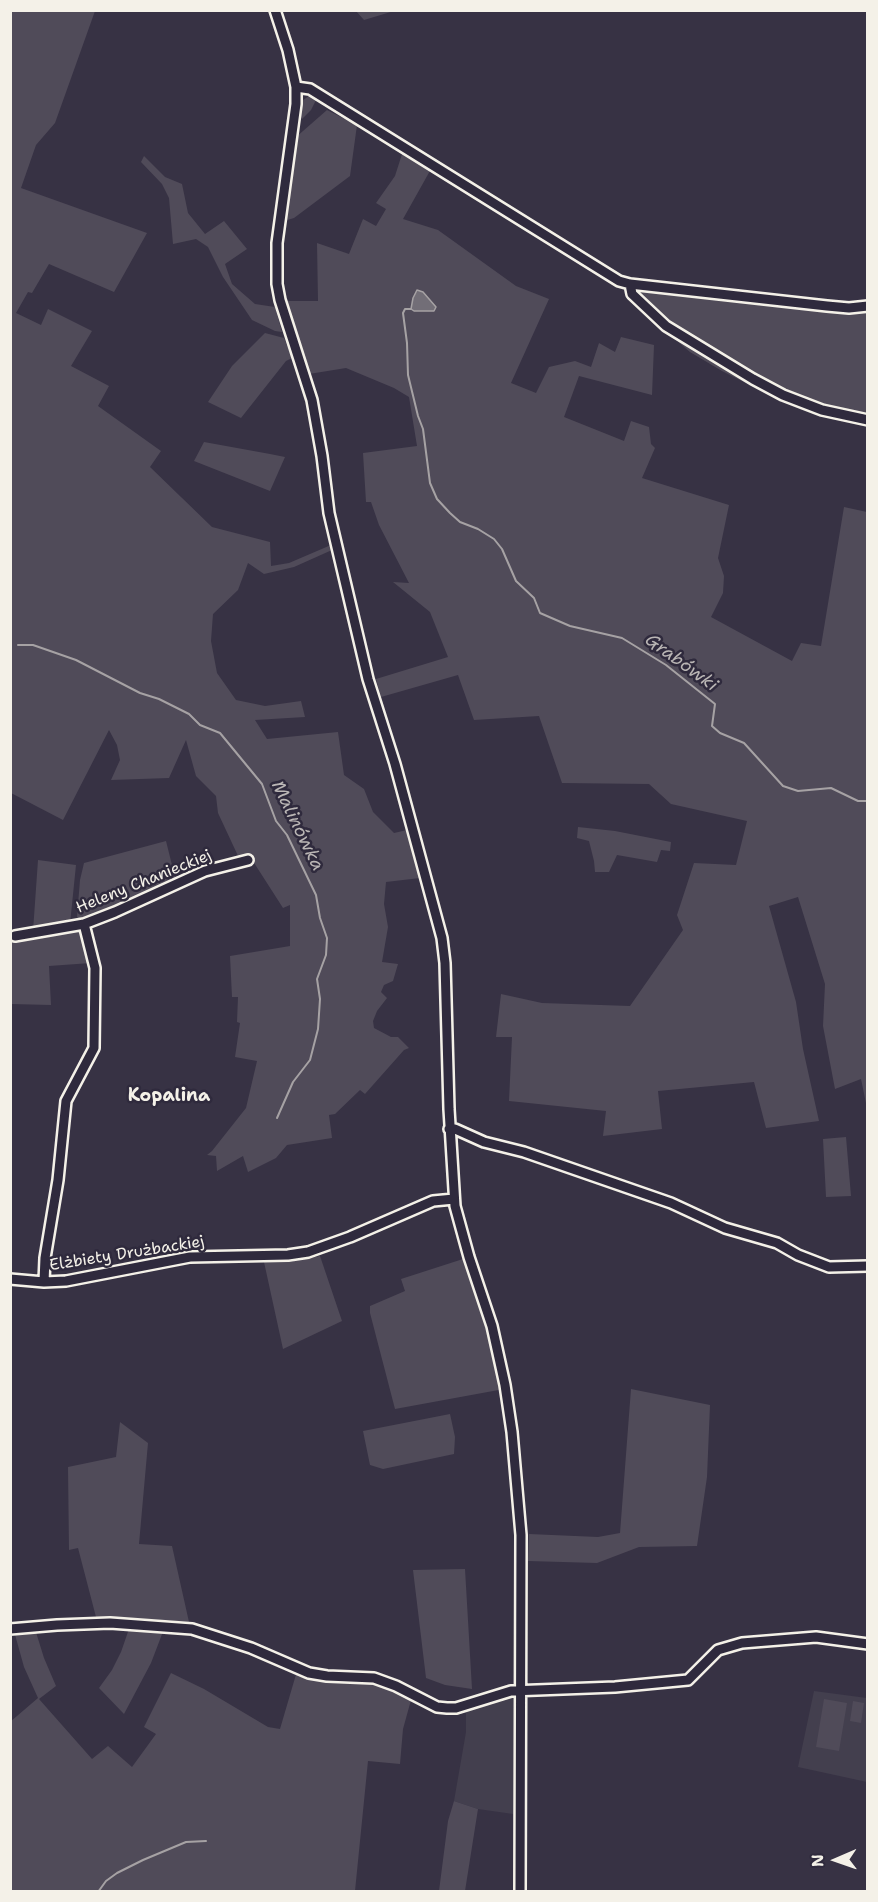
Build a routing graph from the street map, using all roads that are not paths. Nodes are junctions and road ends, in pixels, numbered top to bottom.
1 (275, 10) edge
2 (296, 87) junction
3 (630, 284) junction
4 (867, 306) edge
5 (867, 420) edge
6 (248, 860) dead end
7 (84, 924) junction
8 (15, 936) dead end
9 (449, 1129) junction
10 (454, 1199) junction
11 (867, 1266) edge
12 (10, 1279) edge
13 (44, 1282) junction
14 (10, 1629) edge
15 (867, 1644) edge
16 (521, 1690) junction
17 (520, 1892) edge

1 - 2 street
2 - 3 street
2 - 9 street
3 - 4 street
3 - 5 street
6 - 7 street, Heleny Chanieckiej
7 - 8 street, Heleny Chanieckiej
7 - 13 street
9 - 10 street
9 - 11 street
10 - 13 street, Elżbiety Drużbackiej
10 - 16 street
12 - 13 street, Elżbiety Drużbackiej
14 - 16 street
15 - 16 street
16 - 17 street

